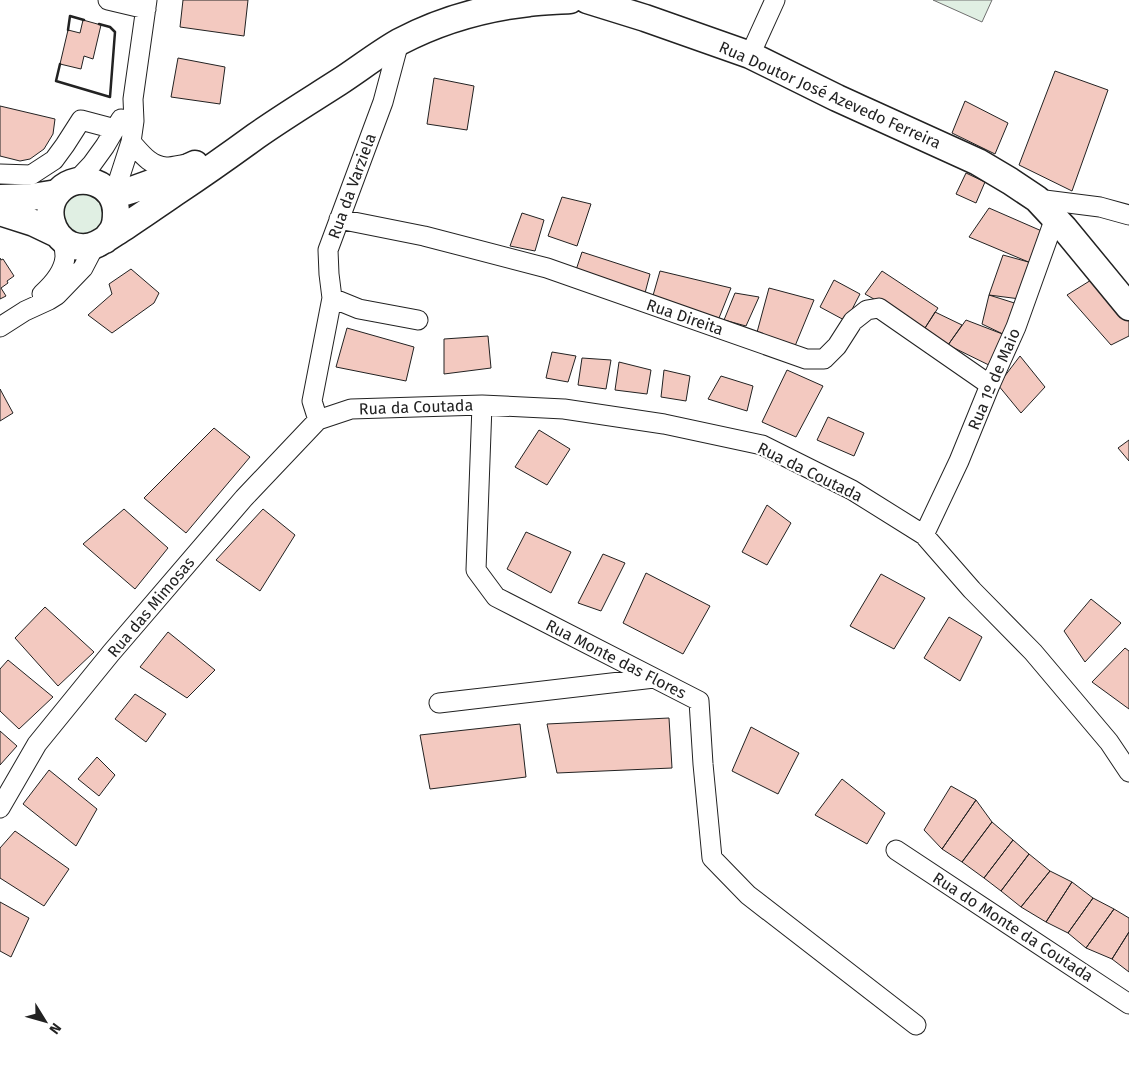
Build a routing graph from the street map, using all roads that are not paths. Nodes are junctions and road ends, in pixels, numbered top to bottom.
1 (108, 0) edge
2 (570, 0) edge
3 (587, 0) edge
4 (775, 0) edge
5 (146, 4) edge
6 (399, 42) junction
7 (750, 56) junction
8 (133, 99) junction
9 (115, 129) junction
10 (257, 135) junction
11 (131, 142) junction
12 (200, 162) junction
13 (0, 174) edge
14 (66, 187) junction
15 (112, 196) junction
16 (0, 198) edge
17 (1062, 211) junction
18 (0, 212) edge
19 (1129, 215) edge
20 (339, 219) junction
21 (60, 237) junction
22 (100, 242) junction
23 (332, 298) junction
24 (1129, 307) edge
25 (25, 311) junction
26 (418, 320) dead end
27 (0, 327) edge
28 (990, 385) junction
29 (482, 405) junction
30 (318, 420) junction
31 (924, 535) junction
32 (654, 678) junction
33 (439, 703) dead end
34 (1129, 772) edge
35 (0, 808) edge
36 (896, 850) dead end
37 (1129, 1004) edge
38 (916, 1024) dead end

1 - 5 street
2 - 6 main road
3 - 7 main road, Rua Doutor José Azevedo Ferreira
4 - 7 street
5 - 8 street
6 - 10 main road
6 - 20 street, Rua da Varziela
7 - 17 main road, Rua Doutor José Azevedo Ferreira
8 - 9 street
8 - 11 street
9 - 13 street
9 - 14 street
10 - 12 main road
10 - 22 main road
11 - 12 street
11 - 15 street
12 - 15 main road
14 - 15 main road
14 - 16 main road
14 - 21 main road
15 - 22 main road
17 - 19 street
17 - 24 main road, Rua Doutor José Azevedo Ferreira
17 - 28 street, Rua 1º de Maio
18 - 21 main road
20 - 23 street, Rua da Varziela
20 - 28 street, Rua Direita
21 - 22 main road
21 - 25 street
22 - 25 street
23 - 26 street
23 - 30 street, Rua da Varziela
25 - 27 street
28 - 31 street, Rua 1º de Maio
29 - 30 street, Rua da Coutada
29 - 31 street, Rua da Coutada
29 - 32 street, Rua Monte das Flores
30 - 35 street, Rua das Mimosas
31 - 34 street, Rua da Coutada
32 - 33 street
32 - 38 street, Rua Monte das Flores
36 - 37 street, Rua do Monte da Coutada

